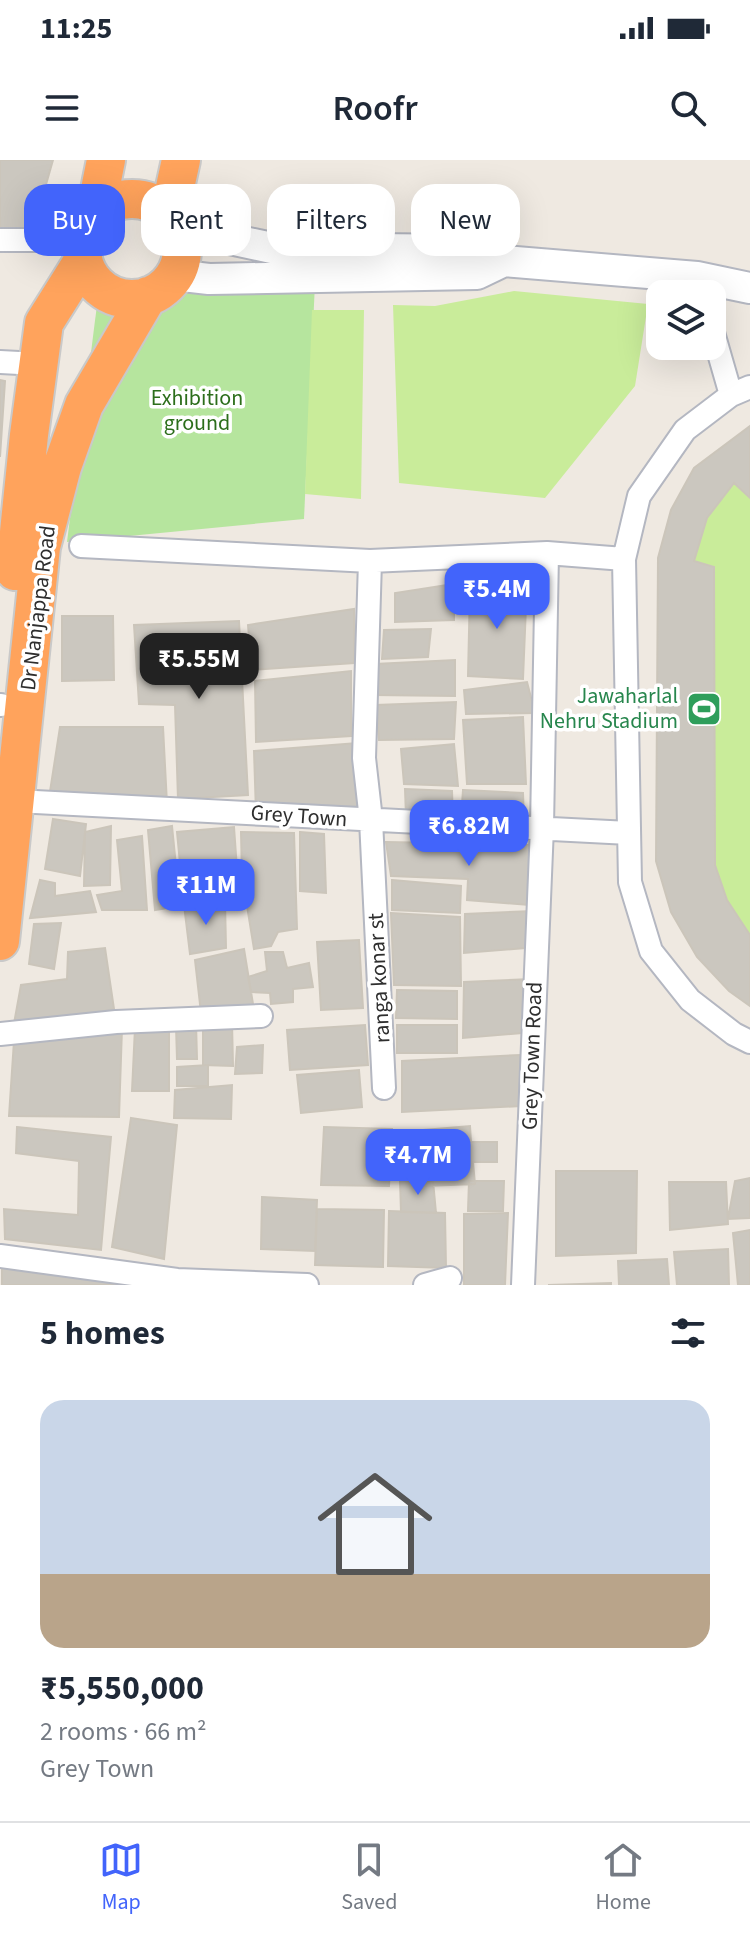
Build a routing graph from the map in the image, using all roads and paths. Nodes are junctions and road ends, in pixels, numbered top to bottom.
1 (106, 160) edge
2 (181, 160) edge
3 (100, 184) edge
4 (178, 184) edge
5 (0, 240) edge
6 (24, 240) edge
7 (251, 242) edge
8 (78, 256) edge
9 (88, 256) edge
10 (181, 256) edge
11 (504, 261) junction
12 (652, 280) edge
13 (161, 286) junction
14 (726, 287) edge
15 (750, 288) edge
16 (726, 359) edge
17 (0, 362) edge
18 (38, 364) junction
19 (741, 391) edge
20 (9, 542) edge
21 (81, 546) dead end
22 (547, 553) junction
23 (624, 559) junction
24 (370, 561) junction
25 (24, 606) junction
26 (0, 705) edge
27 (0, 713) edge
28 (16, 801) junction
29 (371, 820) junction
30 (542, 827) junction
31 (629, 833) junction
32 (0, 941) edge
33 (261, 1016) dead end
34 (0, 1034) edge
35 (750, 1042) edge
36 (384, 1088) dead end
37 (0, 1256) edge
38 (450, 1278) dead end
39 (161, 1281) edge
40 (298, 1285) edge
41 (425, 1285) edge
42 (523, 1285) edge

1 - 3 highway, Dr Nanjappa Road
2 - 4 highway
5 - 6 street
7 - 11 main road
8 - 18 highway, Dr Nanjappa Road
9 - 13 highway
10 - 13 highway
11 - 12 main road
11 - 13 main road
13 - 25 highway, Dr Nanjappa Road
14 - 15 main road
16 - 19 street
17 - 18 street
18 - 20 highway, Dr Nanjappa Road
19 - 23 street
20 - 25 highway, Dr Nanjappa Road
21 - 24 street
22 - 23 street
22 - 24 street
22 - 30 street, Grey Town Road
23 - 31 street
24 - 29 street, ranga konar st
25 - 26 highway, Dr Nanjappa Road
25 - 28 highway, Dr Nanjappa Road
26 - 27 highway, Dr Nanjappa Road
28 - 29 street, Grey Town
28 - 32 highway, Dr Nanjappa Road
29 - 30 street, Grey Town
29 - 36 street, ranga konar st
30 - 31 street, Grey Town
30 - 42 street, Grey Town Road
31 - 35 street
33 - 34 street
37 - 39 street
38 - 41 street
39 - 40 street

